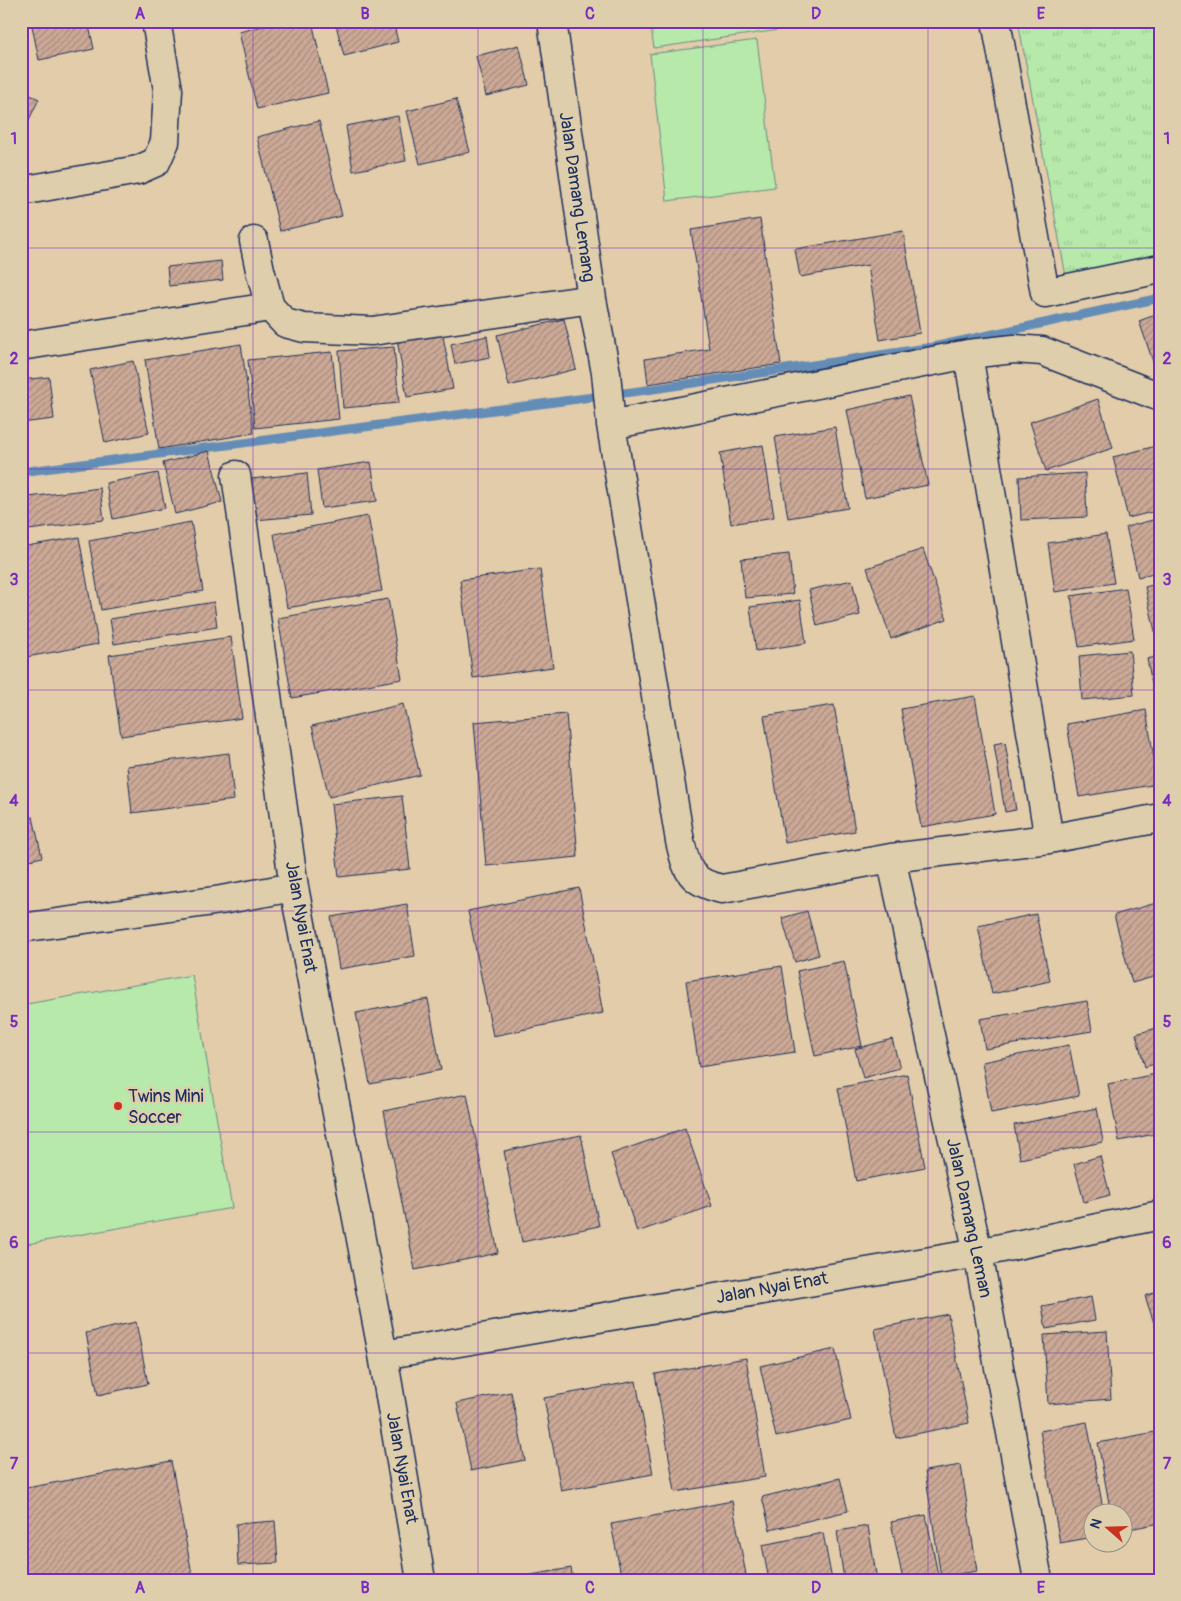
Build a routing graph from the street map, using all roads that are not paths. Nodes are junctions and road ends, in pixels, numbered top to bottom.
1 (156, 21) edge
2 (552, 21) edge
3 (996, 21) edge
4 (21, 190) edge
5 (254, 241) dead end
6 (1160, 269) edge
7 (592, 299) junction
8 (270, 307) junction
9 (21, 346) edge
10 (968, 354) junction
11 (1160, 397) edge
12 (610, 416) junction
13 (236, 475) dead end
14 (1160, 818) edge
15 (1049, 839) junction
16 (891, 858) junction
17 (294, 887) junction
18 (21, 928) edge
19 (1160, 1215) edge
20 (978, 1253) junction
21 (383, 1355) junction
22 (421, 1580) edge
23 (1038, 1580) edge

1 - 4 street
2 - 7 street, Jalan Damang Lemang
3 - 6 street
5 - 8 street
7 - 8 street
7 - 12 street, Jalan Damang Lemang
8 - 9 street
10 - 11 street
10 - 12 street
10 - 15 street
12 - 16 street, Jalan Damang Lemang
13 - 17 street, Jalan Nyai Enat
14 - 15 street, Jalan Damang Lemang
15 - 16 street, Jalan Damang Lemang
16 - 20 street, Jalan Damang Leman
17 - 18 street
17 - 21 street, Jalan Nyai Enat
19 - 20 street, Jalan Nyai Enat
20 - 21 street, Jalan Nyai Enat
20 - 23 street, Jalan Damang Leman
21 - 22 street, Jalan Nyai Enat

